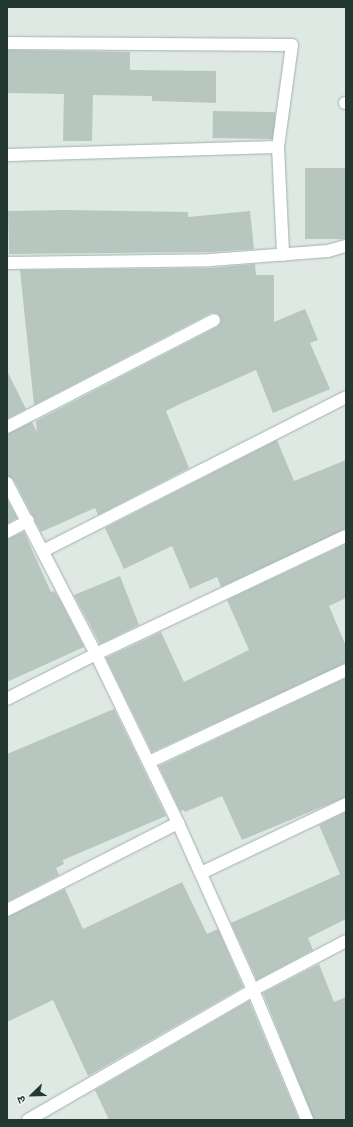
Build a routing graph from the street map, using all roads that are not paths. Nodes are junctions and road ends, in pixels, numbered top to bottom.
1 (7, 43) edge
2 (278, 147) junction
3 (7, 155) edge
4 (346, 246) edge
5 (283, 255) junction
6 (7, 263) edge
7 (214, 320) dead end
8 (346, 397) edge
9 (7, 427) edge
10 (7, 482) edge
11 (28, 521) junction
12 (7, 532) edge
13 (346, 536) edge
14 (44, 551) junction
15 (96, 654) junction
16 (346, 670) edge
17 (7, 699) edge
18 (149, 762) junction
19 (346, 804) edge
20 (178, 823) junction
21 (201, 873) junction
22 (7, 910) edge
23 (346, 941) edge
24 (253, 990) junction
25 (28, 1120) edge
26 (307, 1120) edge

1 - 2 street
2 - 3 street
2 - 5 street
4 - 5 street
5 - 6 street
7 - 9 street
8 - 14 street
10 - 11 street
11 - 12 street
11 - 14 street
13 - 15 street
14 - 15 street
15 - 17 street
15 - 18 street
16 - 18 street
18 - 20 street
19 - 21 street
20 - 21 street
20 - 22 street
21 - 24 street
23 - 24 street
24 - 25 street
24 - 26 street

